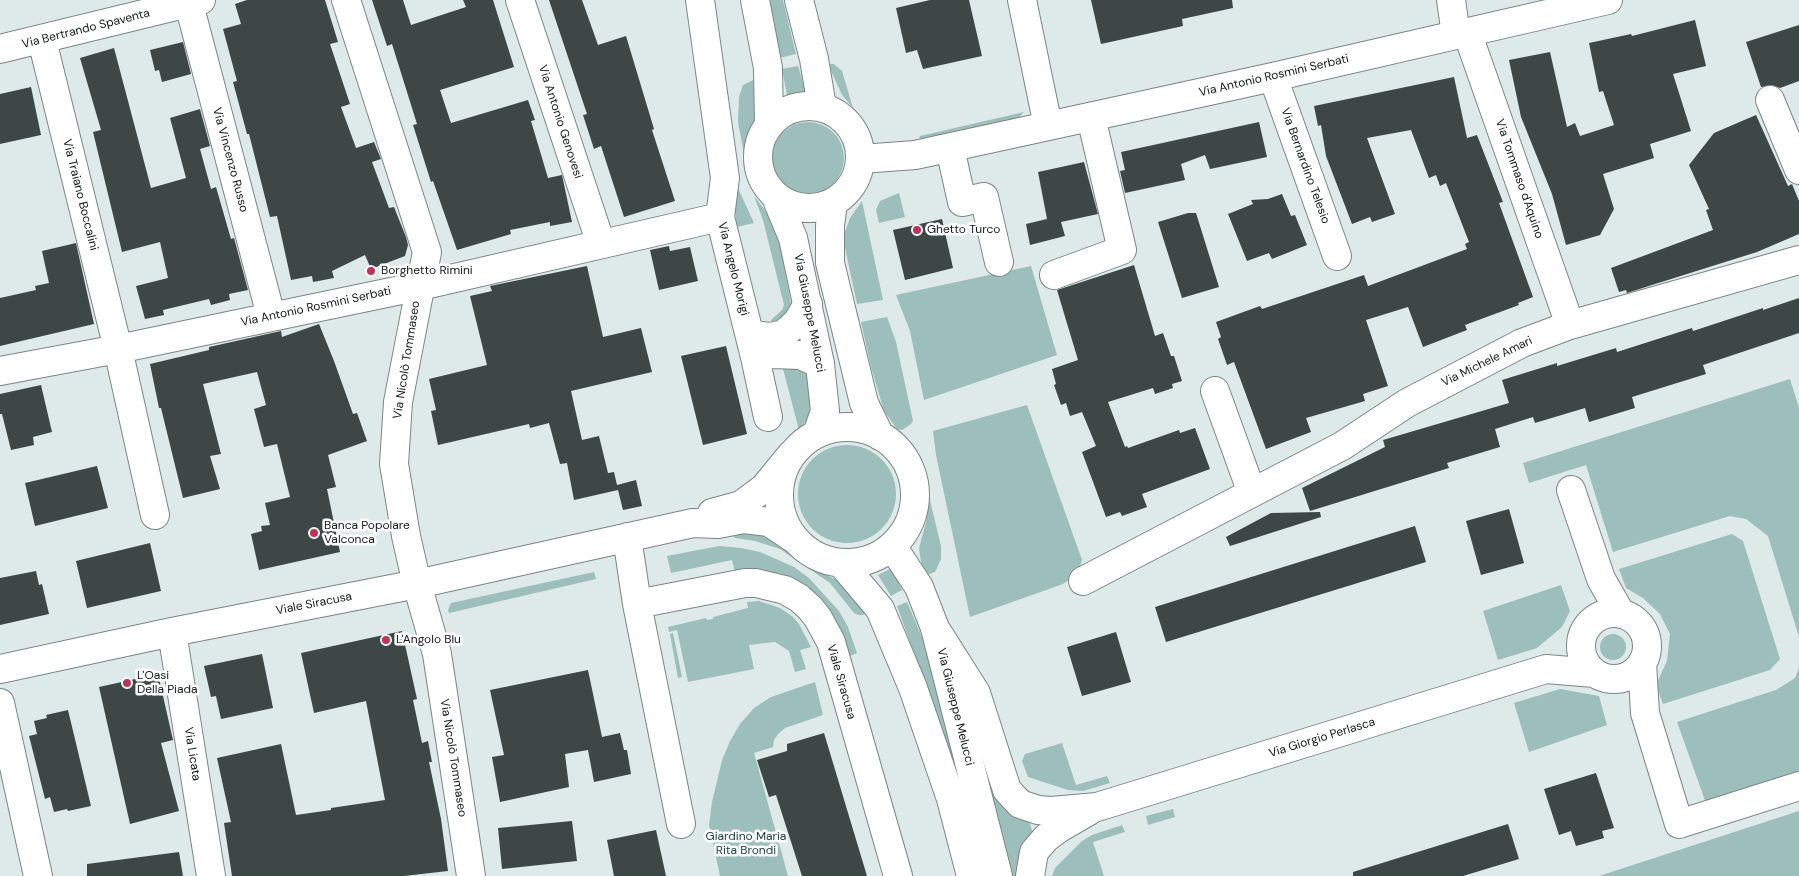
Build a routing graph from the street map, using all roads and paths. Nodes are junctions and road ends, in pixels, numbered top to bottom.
1 (346, 0) edge
2 (520, 0) edge
3 (700, 0) edge
4 (755, 0) edge
5 (800, 0) edge
6 (1022, 0) edge
7 (1451, 0) edge
8 (1608, 0) edge
9 (195, 2) edge
10 (1462, 34) junction
11 (42, 40) junction
12 (0, 49) edge
13 (1273, 77) junction
14 (1770, 100) dead end
15 (822, 107) junction
16 (1091, 117) junction
17 (769, 125) junction
18 (1048, 126) junction
19 (950, 148) junction
20 (861, 159) junction
21 (1799, 170) edge
22 (775, 196) junction
23 (833, 203) junction
24 (720, 217) junction
25 (601, 244) junction
26 (1337, 256) dead end
27 (1799, 260) edge
28 (999, 262) dead end
29 (1054, 275) dead end
30 (420, 286) junction
31 (808, 304) junction
32 (271, 316) junction
33 (1570, 325) junction
34 (753, 346) junction
35 (118, 349) junction
36 (820, 364) junction
37 (0, 372) edge
38 (1215, 391) dead end
39 (768, 417) dead end
40 (817, 434) junction
41 (880, 436) junction
42 (791, 456) junction
43 (1571, 490) dead end
44 (1252, 493) junction
45 (155, 515) dead end
46 (693, 523) junction
47 (627, 537) junction
48 (793, 538) junction
49 (892, 546) junction
50 (842, 564) junction
51 (1600, 579) junction
52 (1082, 581) dead end
53 (418, 584) junction
54 (638, 604) junction
55 (1621, 614) junction
56 (935, 628) junction
57 (1588, 629) junction
58 (172, 632) junction
59 (1642, 663) junction
60 (0, 669) edge
61 (1546, 669) junction
62 (1604, 676) junction
63 (0, 703) edge
64 (1645, 713) junction
65 (1799, 786) edge
66 (1097, 807) junction
67 (681, 824) dead end
68 (38, 876) edge
69 (211, 876) edge
70 (471, 876) edge
71 (898, 876) edge
72 (971, 876) edge
73 (998, 876) edge
74 (1030, 876) edge

1 - 30 street, Via Nicolò Tommaseo
2 - 25 street, Via Antonio Genovesi
3 - 24 street, Via Angelo Morigi
4 - 17 street
5 - 15 street
6 - 18 street
7 - 10 street
8 - 10 street, Via Antonio Rosmini Serbati
9 - 11 street, Via Bertrando Spaventa
9 - 32 street, Via Vincenzo Russo
10 - 13 street, Via Antonio Rosmini Serbati
10 - 33 street, Via Tommaso d'Aquino
11 - 12 street, Via Bertrando Spaventa
11 - 35 street, Via Traiano Boccalini
13 - 16 street, Via Antonio Rosmini Serbati
13 - 26 street, Via Bernardino Telesio
14 - 21 street
15 - 17 street
15 - 20 street
16 - 18 street, Via Antonio Rosmini Serbati
16 - 29 street
17 - 22 street
18 - 19 street, Via Antonio Rosmini Serbati
19 - 20 street, Via Antonio Rosmini Serbati
19 - 28 street
20 - 23 street
22 - 23 street
22 - 31 street, Via Giuseppe Melucci
23 - 41 street
24 - 25 street, Via Antonio Rosmini Serbati
24 - 34 street, Via Angelo Morigi
25 - 30 street, Via Antonio Rosmini Serbati
27 - 33 street, Via Michele Amari
30 - 32 street, Via Antonio Rosmini Serbati
30 - 53 street, Via Nicolò Tommaseo
31 - 34 street
31 - 36 street, Via Giuseppe Melucci
32 - 35 street, Via Antonio Rosmini Serbati
33 - 44 street, Via Michele Amari
34 - 36 street
34 - 39 street, Via Angelo Morigi
35 - 37 street, Via Antonio Rosmini Serbati
35 - 45 street
36 - 40 street, Via Giuseppe Melucci
38 - 44 street
40 - 41 street
40 - 42 street
41 - 49 street
42 - 46 street, Viale Siracusa
42 - 48 street
43 - 51 street
44 - 52 street, Via Michele Amari
46 - 47 street, Viale Siracusa
46 - 48 street, Viale Siracusa
47 - 53 street, Viale Siracusa
47 - 54 street
48 - 50 street
49 - 50 street
49 - 56 street, Via Giuseppe Melucci
50 - 72 street
51 - 55 street
51 - 57 street
53 - 58 street, Viale Siracusa
53 - 70 street, Via Nicolò Tommaseo
54 - 67 street
54 - 71 street, Viale Siracusa
55 - 57 street, Via Giorgio Perlasca
55 - 59 street
56 - 66 street, Via Giorgio Perlasca
56 - 73 street, Via Giuseppe Melucci
57 - 61 street, Via Giorgio Perlasca
57 - 62 street
58 - 60 street, Viale Siracusa
58 - 69 street, Via Licata
59 - 62 street, Via Giorgio Perlasca
59 - 64 street
61 - 62 street, Via Giorgio Perlasca
61 - 66 street, Via Giorgio Perlasca
62 - 64 street
63 - 68 street
64 - 65 street
66 - 74 street, Via Giorgio Perlasca

